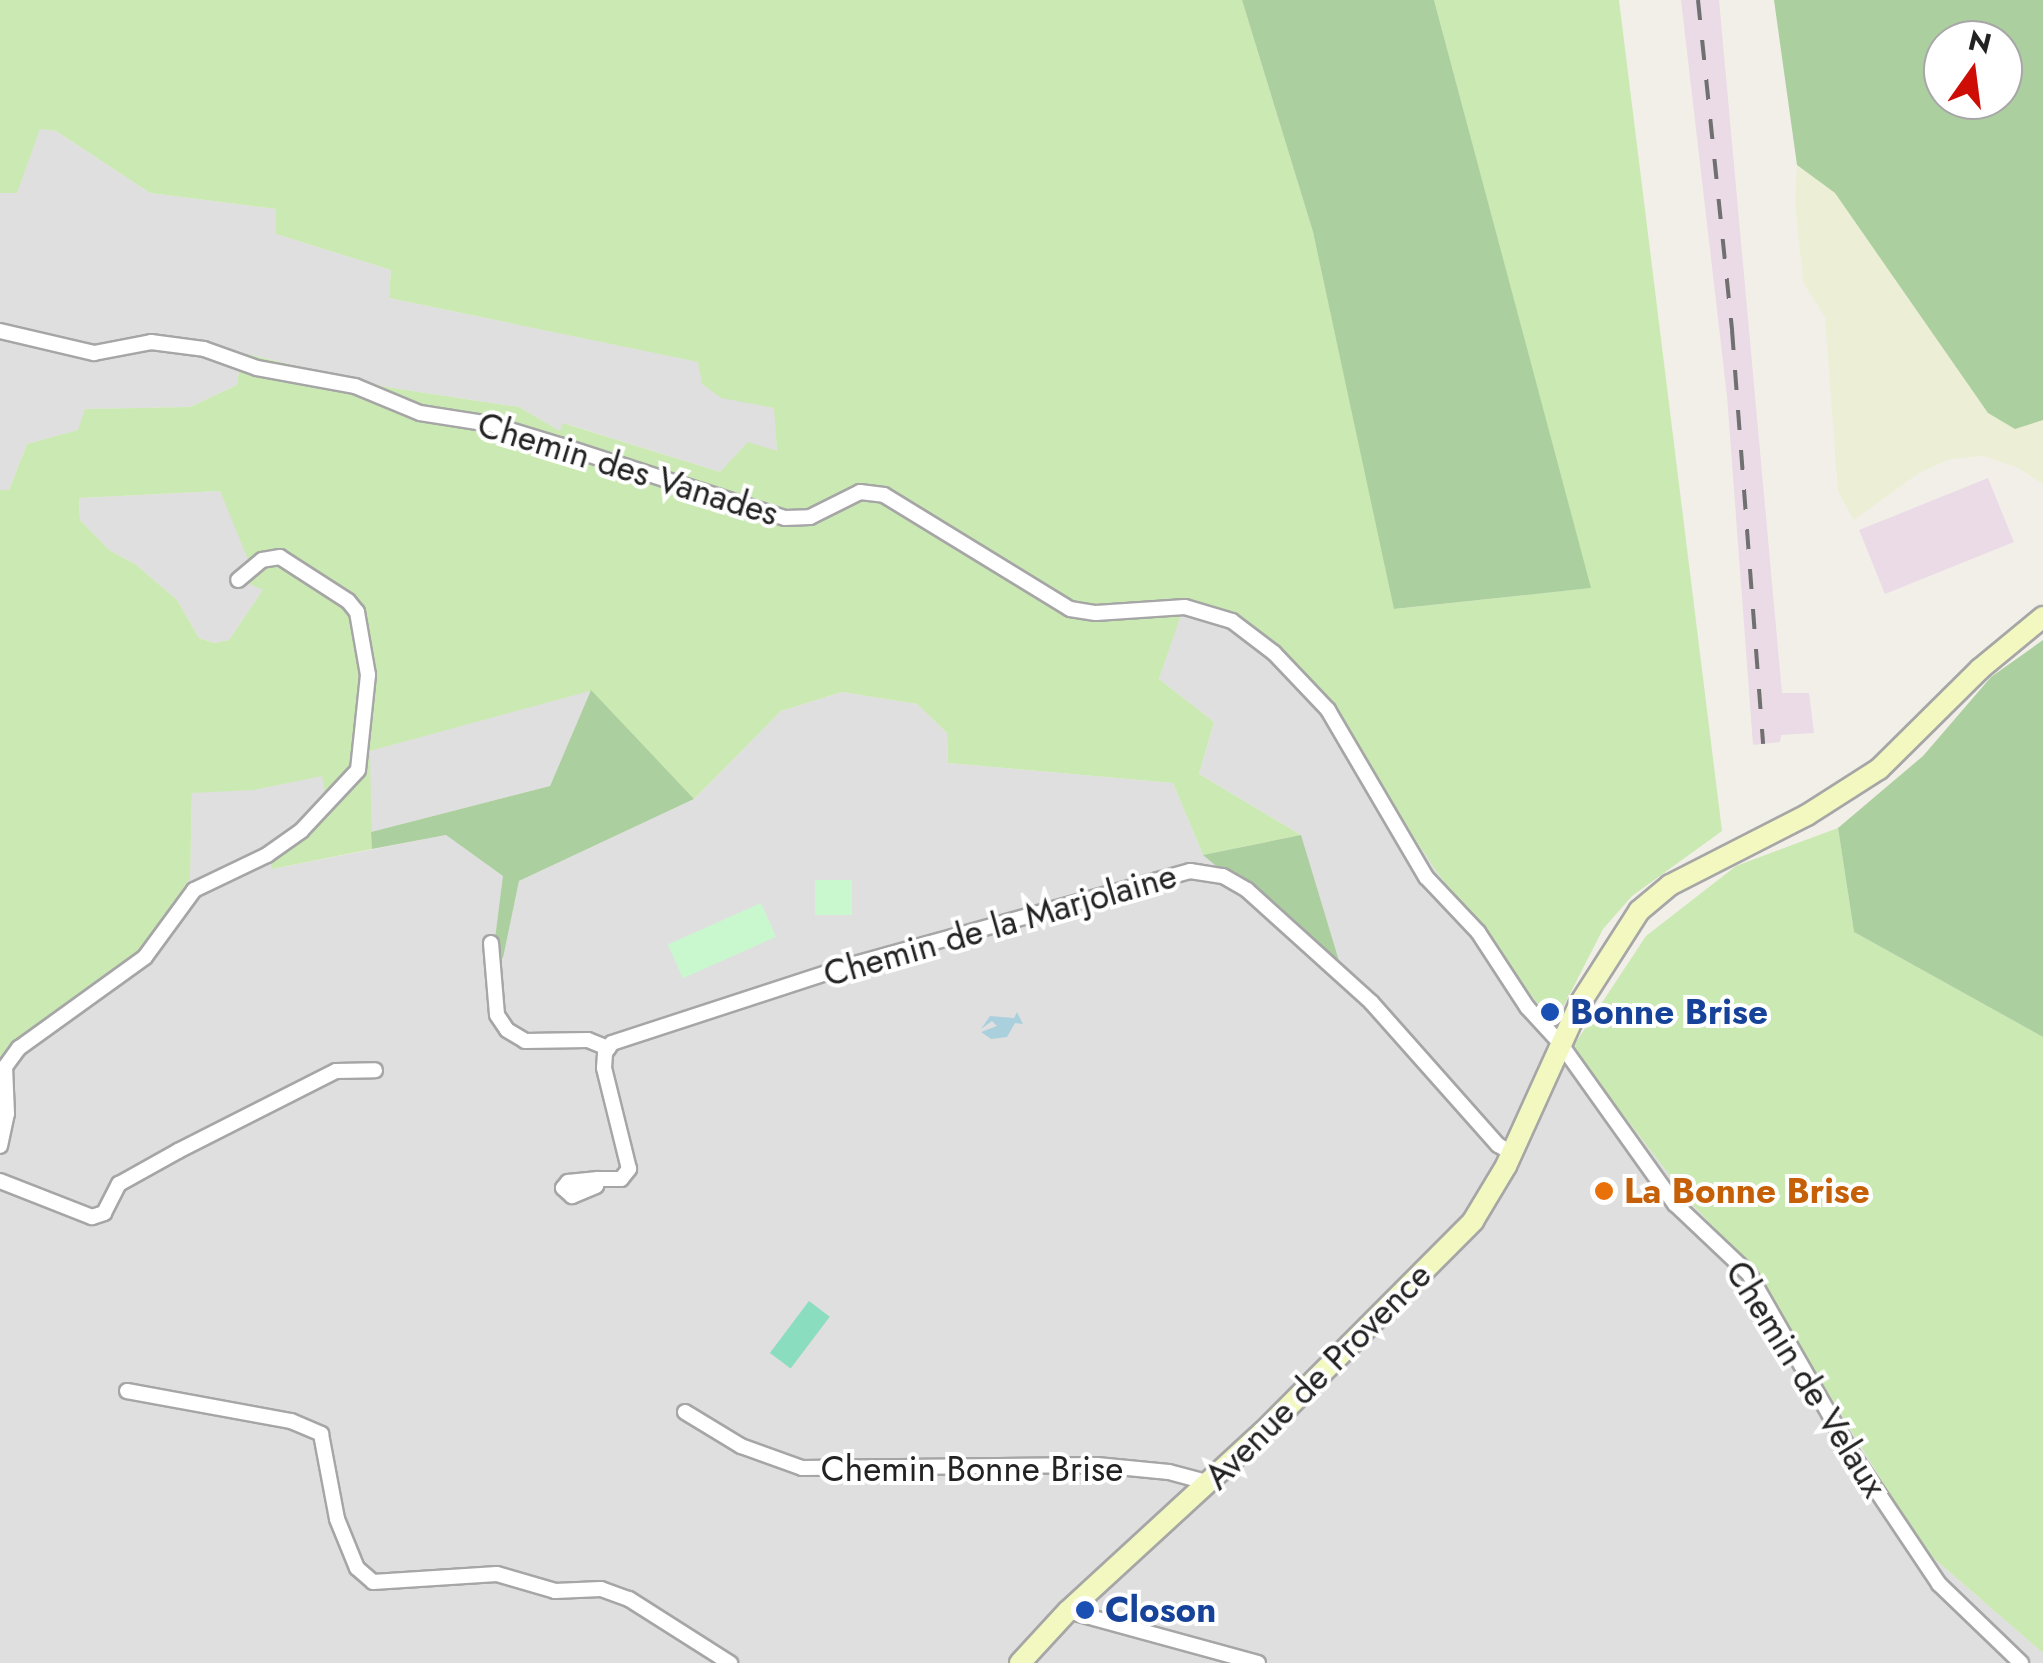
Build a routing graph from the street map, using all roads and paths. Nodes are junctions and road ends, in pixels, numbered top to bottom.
1 (0, 332) edge
2 (238, 580) dead end
3 (2043, 617) edge
4 (491, 943) dead end
5 (1559, 1044) junction
6 (608, 1048) junction
7 (375, 1070) dead end
8 (0, 1146) edge
9 (1512, 1153) junction
10 (598, 1179) dead end
11 (0, 1181) edge
12 (127, 1392) dead end
13 (686, 1412) dead end
14 (1210, 1483) junction
15 (1068, 1611) junction
16 (730, 1663) edge
17 (1020, 1663) edge
18 (1258, 1663) edge
19 (2021, 1663) edge

1 - 5 street, Chemin des Vanades
2 - 8 street
3 - 5 street, Avenue de Provence
4 - 6 street
5 - 9 street, Avenue de Provence
5 - 19 street, Chemin de Velaux
6 - 9 street, Chemin de la Marjolaine
6 - 10 street
7 - 11 street
9 - 14 street, Avenue de Provence
12 - 16 street
13 - 14 street, Chemin Bonne Brise
14 - 15 street, Avenue de Provence
15 - 17 street, Avenue de Provence
15 - 18 street

